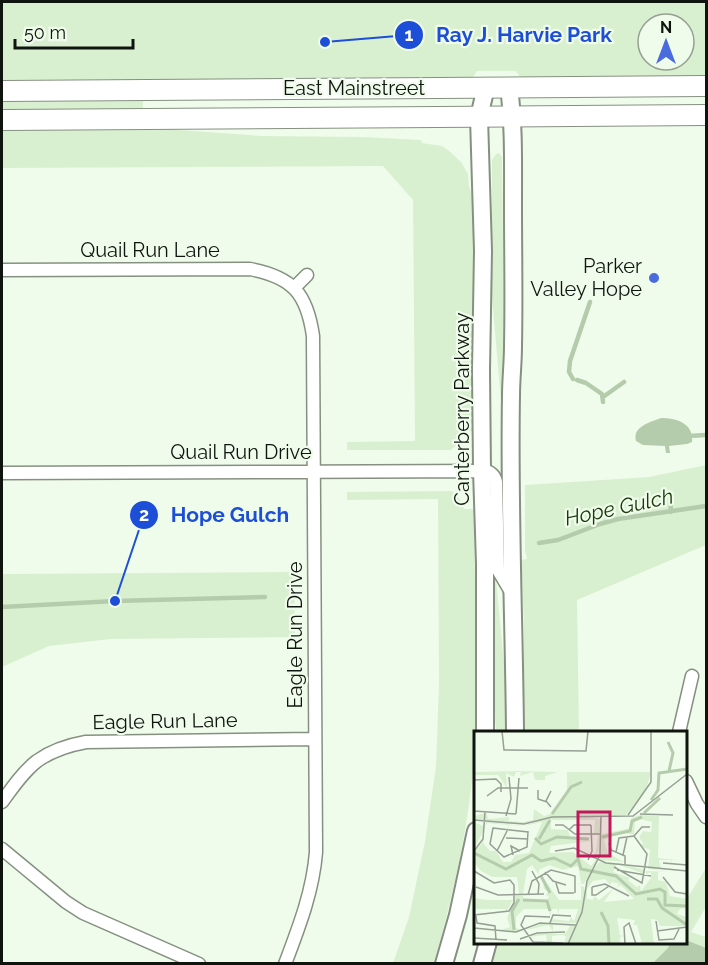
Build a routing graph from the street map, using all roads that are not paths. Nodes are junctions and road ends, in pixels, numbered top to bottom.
1 (706, 86) edge
2 (486, 87) junction
3 (509, 87) junction
4 (2, 91) edge
5 (706, 115) edge
6 (479, 117) junction
7 (512, 117) junction
8 (2, 120) edge
9 (2, 270) edge
10 (308, 275) dead end
11 (295, 287) junction
12 (482, 470) junction
13 (314, 471) junction
14 (2, 473) edge
15 (512, 592) junction
16 (692, 676) dead end
17 (484, 731) edge
18 (515, 731) edge
19 (679, 731) edge
20 (315, 739) junction
21 (687, 783) edge
22 (2, 802) edge
23 (706, 817) edge
24 (474, 840) edge
25 (2, 849) edge
26 (487, 944) edge
27 (199, 963) edge
28 (285, 963) edge
29 (444, 963) edge
30 (482, 963) edge

1 - 3 main road, East Mainstreet
2 - 3 main road, East Mainstreet
2 - 4 main road, East Mainstreet
2 - 6 street, Canterberry Parkway
3 - 7 street
5 - 7 main road, East Mainstreet
6 - 7 main road, East Mainstreet
6 - 8 main road, East Mainstreet
6 - 12 street, Canterberry Parkway
7 - 15 street
9 - 11 street, Quail Run Lane
10 - 11 street
11 - 13 street, Eagle Run Drive
12 - 13 street, Quail Run Drive
12 - 15 street
12 - 17 street, Canterberry Parkway
13 - 14 street, Quail Run Drive
13 - 20 street, Eagle Run Drive
15 - 18 street
16 - 19 street
20 - 22 street, Eagle Run Lane
20 - 28 street, Eagle Run Drive
21 - 23 street
24 - 29 street
25 - 27 street
26 - 30 street

